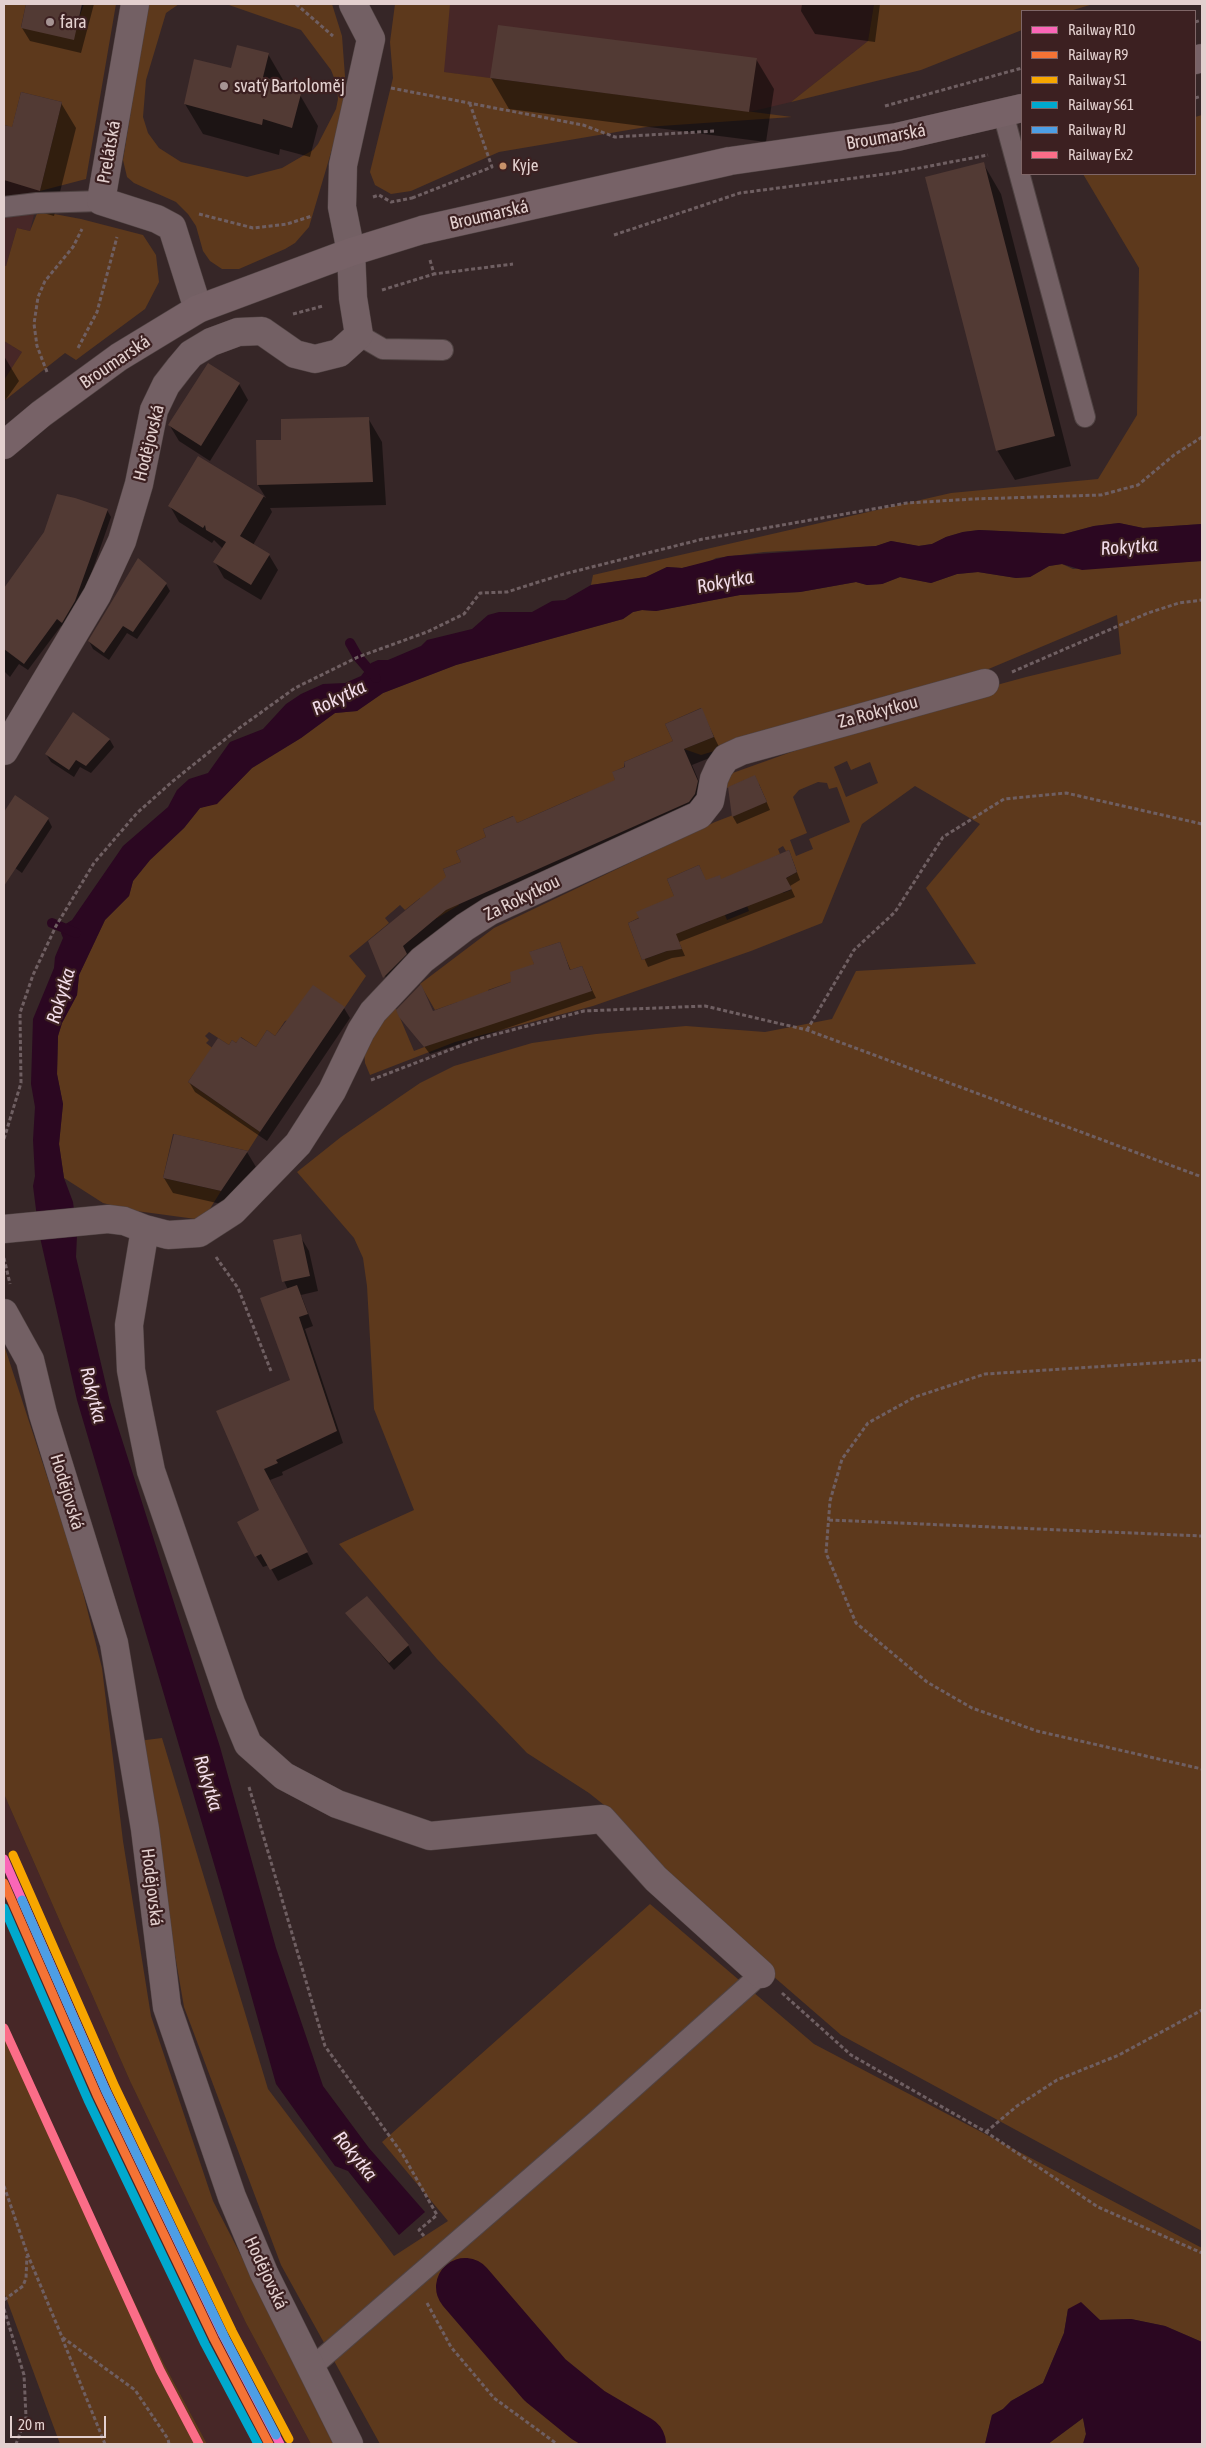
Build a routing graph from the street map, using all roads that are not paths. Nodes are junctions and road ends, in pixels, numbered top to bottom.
1 (135, 4) edge
2 (353, 4) edge
3 (376, 4) edge
4 (370, 47) junction
5 (1013, 110) edge
6 (101, 201) junction
7 (4, 207) edge
8 (351, 252) junction
9 (198, 309) junction
10 (360, 335) junction
11 (444, 350) dead end
12 (1085, 417) dead end
13 (4, 445) edge
14 (985, 683) road end
15 (4, 751) edge
16 (14, 1229) edge
17 (145, 1229) junction
18 (4, 1313) edge
19 (761, 1974) joint
20 (312, 2367) junction
21 (349, 2444) edge

1 - 6 street, Prelátská
2 - 4 street
3 - 4 street
4 - 8 street
5 - 8 street, Broumarská
5 - 12 lane
6 - 7 lane
6 - 9 street, Prelátská
8 - 9 street, Broumarská
8 - 10 street
9 - 13 street, Broumarská
10 - 11 lane
10 - 15 street, Hodějovská
14 - 17 street, Za Rokytkou
16 - 17 street, Za Rokytkou
17 - 19 street
18 - 20 street, Hodějovská
19 - 20 lane
20 - 21 street, Hodějovská

